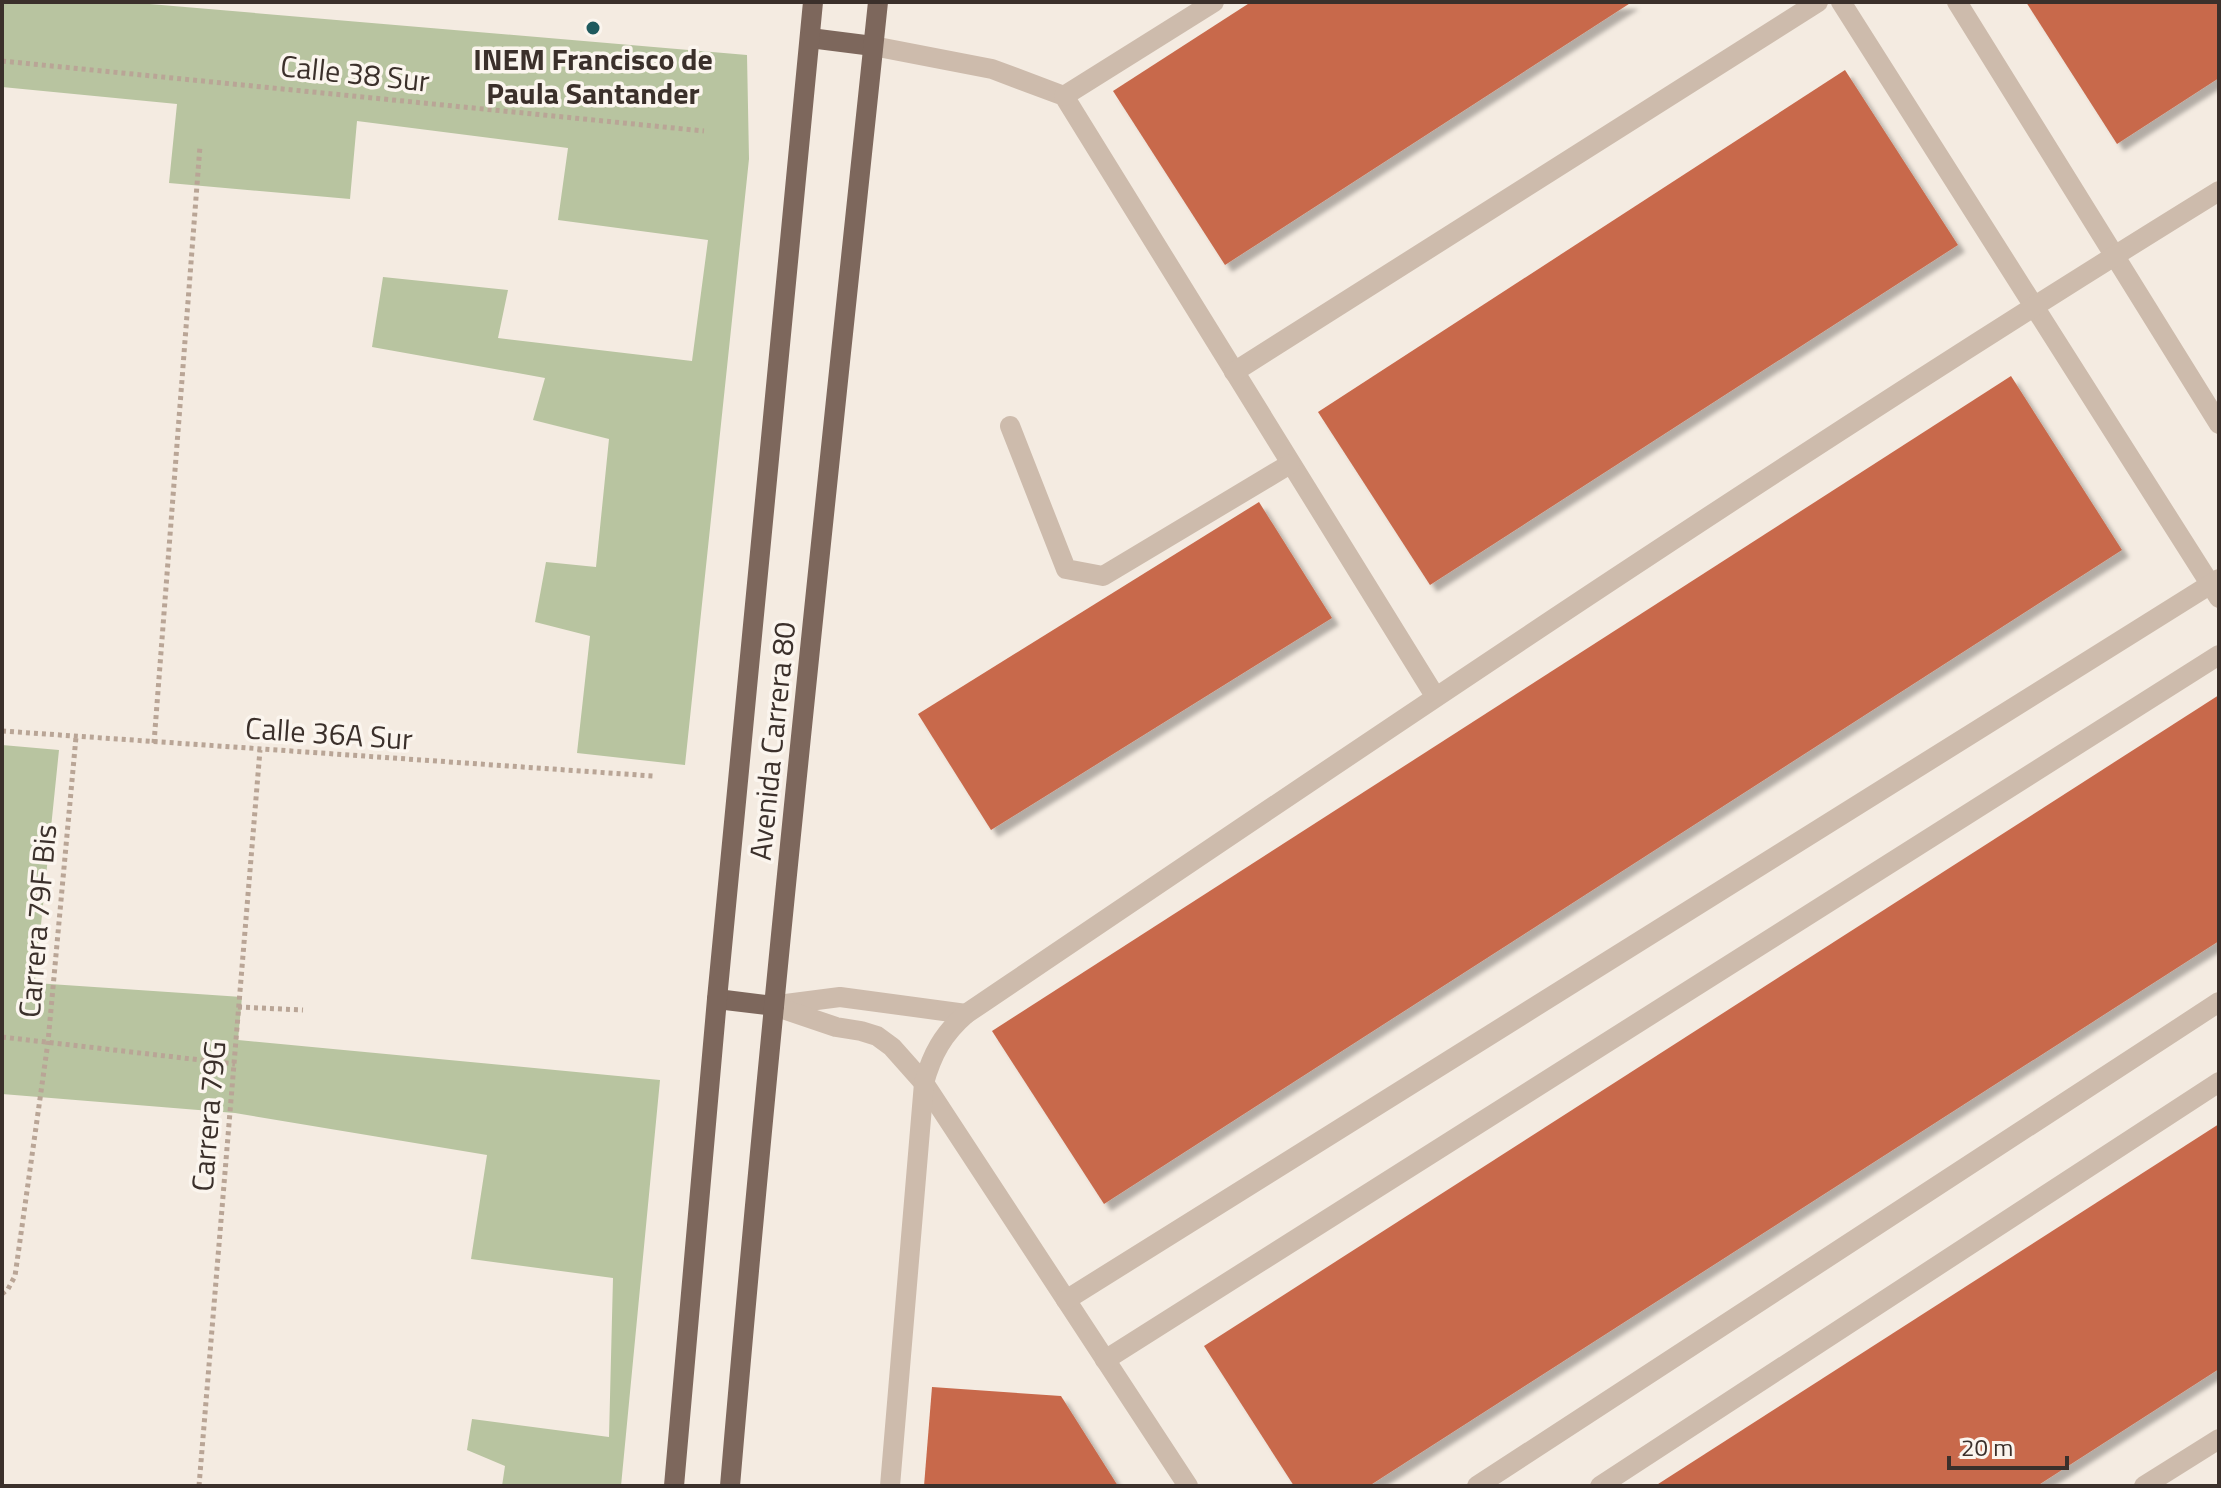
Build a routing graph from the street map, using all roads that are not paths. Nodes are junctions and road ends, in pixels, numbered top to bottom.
1 (813, 2) edge
2 (878, 2) edge
3 (1214, 2) edge
4 (1818, 2) edge
5 (1841, 2) edge
6 (1957, 2) edge
7 (810, 38) junction
8 (873, 46) junction
9 (1064, 96) junction
10 (2219, 191) edge
11 (2115, 256) junction
12 (2034, 306) junction
13 (1234, 372) junction
14 (2219, 424) edge
15 (1010, 426) dead end
16 (1290, 464) junction
17 (2216, 587) edge
18 (2219, 655) edge
19 (1435, 696) junction
20 (717, 999) junction
21 (2219, 1002) edge
22 (774, 1006) junction
23 (966, 1014) junction
24 (2219, 1082) edge
25 (924, 1083) junction
26 (1066, 1300) junction
27 (1105, 1360) junction
28 (2219, 1439) edge
29 (674, 1486) edge
30 (730, 1486) edge
31 (890, 1486) edge
32 (1188, 1486) edge
33 (1477, 1486) edge
34 (1600, 1486) edge
35 (2144, 1486) edge

1 - 7 main road, Avenida Carrera 80
2 - 8 main road, Avenida Carrera 80
3 - 9 lane
4 - 13 lane
5 - 12 lane
6 - 11 lane
7 - 8 main road
7 - 20 main road, Avenida Carrera 80
8 - 9 lane
8 - 22 main road, Avenida Carrera 80
9 - 13 lane
10 - 11 lane
11 - 12 lane
11 - 14 lane
12 - 17 lane
12 - 19 lane
13 - 16 lane
15 - 16 lane
16 - 19 lane
17 - 26 lane
18 - 27 lane
19 - 23 lane
20 - 22 main road
20 - 29 main road, Avenida Carrera 80
21 - 33 lane
22 - 23 lane
22 - 25 lane
22 - 30 main road, Avenida Carrera 80
23 - 25 lane
24 - 34 lane
25 - 26 lane
25 - 31 lane
26 - 27 lane
27 - 32 lane
28 - 35 lane

